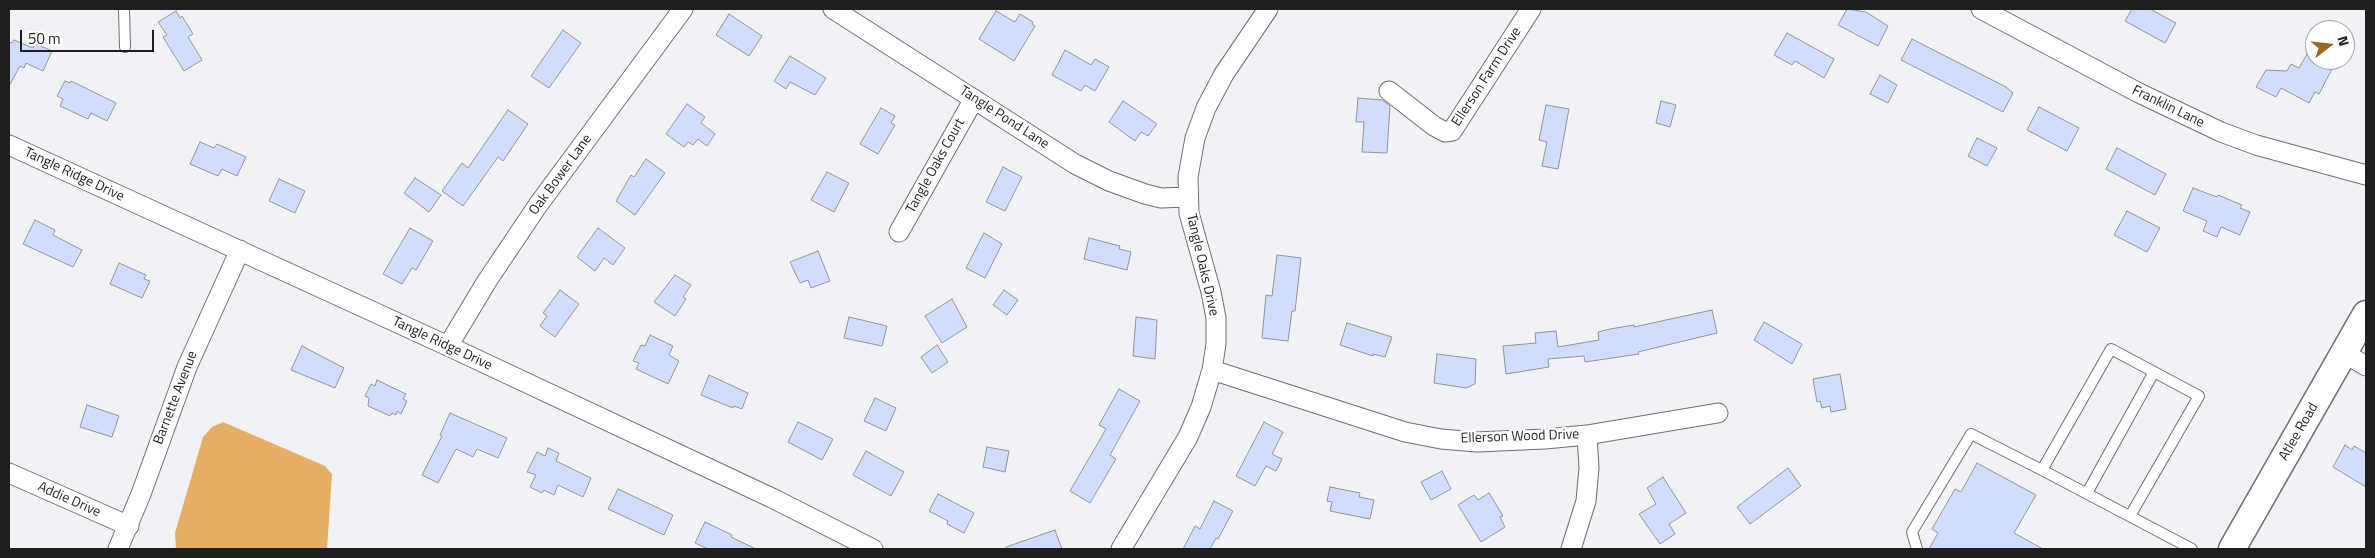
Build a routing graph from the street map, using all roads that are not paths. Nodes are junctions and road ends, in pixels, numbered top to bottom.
1 (124, 9) edge
2 (683, 9) edge
3 (833, 9) edge
4 (1268, 9) edge
5 (1531, 9) edge
6 (1981, 9) edge
7 (125, 47) dead end
8 (1389, 91) dead end
9 (974, 99) junction
10 (9, 145) edge
11 (2366, 175) edge
12 (1187, 197) junction
13 (899, 232) dead end
14 (240, 250) junction
15 (2366, 314) edge
16 (448, 346) junction
17 (2355, 359) edge
18 (1212, 370) junction
19 (2154, 372) junction
20 (1718, 413) dead end
21 (1587, 434) junction
22 (2042, 470) junction
23 (9, 473) edge
24 (2087, 493) junction
25 (2130, 516) junction
26 (129, 526) junction
27 (118, 549) edge
28 (873, 549) edge
29 (1121, 549) edge
30 (1571, 549) edge
31 (1918, 549) edge
32 (2192, 549) edge
33 (2232, 549) edge

1 - 7 lane
2 - 16 street, Oak Bower Lane
3 - 9 street, Tangle Pond Lane
4 - 12 street, Tangle Oaks Drive
5 - 8 street, Ellerson Farm Drive
6 - 11 street, Franklin Lane
9 - 12 street, Tangle Pond Lane
9 - 13 street, Tangle Oaks Court
10 - 14 street, Tangle Ridge Drive
12 - 18 street, Tangle Oaks Drive
14 - 16 street, Tangle Ridge Drive
14 - 26 street, Barnette Avenue
15 - 17 main road, Atlee Road
16 - 28 street, Tangle Ridge Drive
17 - 33 main road, Atlee Road
18 - 21 street, Ellerson Wood Drive
18 - 29 street, Tangle Oaks Drive
19 - 22 lane
19 - 24 lane
19 - 25 lane
20 - 21 street, Ellerson Wood Drive
21 - 30 street
22 - 24 lane
22 - 31 lane
23 - 26 street, Addie Drive
24 - 25 lane
25 - 32 lane
26 - 27 street, Barnette Avenue

